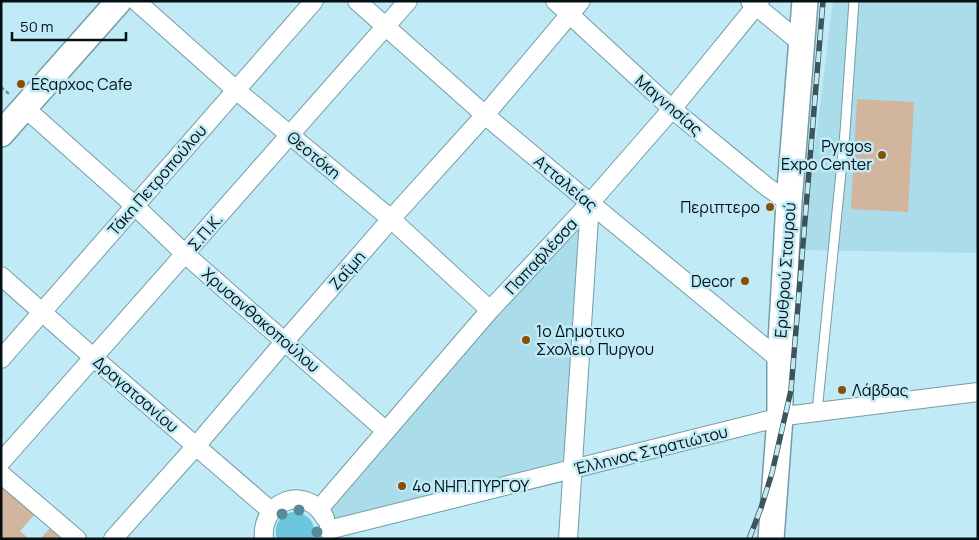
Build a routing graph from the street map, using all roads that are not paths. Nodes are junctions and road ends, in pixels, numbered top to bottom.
1 (119, 1) edge
2 (136, 1) edge
3 (314, 1) edge
4 (357, 1) edge
5 (408, 1) edge
6 (555, 1) edge
7 (581, 1) edge
8 (805, 1) edge
9 (854, 1) edge
10 (755, 3) edge
11 (569, 14) junction
12 (386, 26) junction
13 (801, 43) junction
14 (236, 90) junction
15 (25, 108) junction
16 (672, 109) junction
17 (485, 115) junction
18 (1, 134) edge
19 (290, 135) junction
20 (789, 202) junction
21 (590, 203) junction
22 (135, 206) junction
23 (391, 219) junction
24 (185, 254) junction
25 (1, 276) edge
26 (490, 310) junction
27 (42, 312) junction
28 (285, 341) junction
29 (94, 358) junction
30 (1, 360) edge
31 (780, 360) junction
32 (978, 392) edge
33 (818, 412) junction
34 (780, 417) junction
35 (386, 431) junction
36 (196, 446) junction
37 (1, 462) edge
38 (573, 470) junction
39 (1, 474) edge
40 (319, 509) junction
41 (271, 511) junction
42 (328, 534) edge
43 (77, 539) edge
44 (113, 539) edge
45 (264, 539) edge
46 (568, 539) edge
47 (771, 539) edge

1 - 15 main road
2 - 14 street, Θεοτόκη
3 - 14 street, Τάκη Πετροπούλου
4 - 12 street, Ατταλείας
5 - 12 street, Σ.Π.Κ.
6 - 11 street, Μαγνησίας
7 - 11 street, Ζαΐμη
8 - 13 main road, Ερυθρού Σταυρού
9 - 33 lane
10 - 13 street
10 - 16 street, Παπαφλέσσα
11 - 16 street, Μαγνησίας
11 - 17 street, Ζαΐμη
12 - 17 street, Ατταλείας
12 - 19 street, Σ.Π.Κ.
13 - 20 main road, Ερυθρού Σταυρού
14 - 19 street, Θεοτόκη
14 - 22 street, Τάκη Πετροπούλου
15 - 18 main road
15 - 22 street, Χρυσανθακοπούλου
16 - 20 street, Μαγνησίας
16 - 21 street, Παπαφλέσσα
17 - 21 street, Ατταλείας
17 - 23 street, Ζαΐμη
19 - 23 street, Θεοτόκη
19 - 24 street, Σ.Π.Κ.
20 - 31 main road, Ερυθρού Σταυρού
21 - 26 street, Παπαφλέσσα
21 - 31 street, Ατταλείας
21 - 38 street
22 - 24 street, Χρυσανθακοπούλου
22 - 27 street, Τάκη Πετροπούλου
23 - 26 street, Θεοτόκη
23 - 28 street, Ζαΐμη
24 - 28 street, Χρυσανθακοπούλου
24 - 29 street, Σ.Π.Κ.
25 - 27 street, Δραγατσανίου
26 - 35 street, Παπαφλέσσα
27 - 29 street, Δραγατσανίου
27 - 30 street, Τάκη Πετροπούλου
28 - 35 street, Χρυσανθακοπούλου
28 - 36 street, Ζαΐμη
29 - 36 street, Δραγατσανίου
29 - 37 street, Σ.Π.Κ.
31 - 34 main road, Ερυθρού Σταυρού
32 - 33 street, Έλληνος Στρατιώτου
33 - 34 street, Έλληνος Στρατιώτου
34 - 38 street, Έλληνος Στρατιώτου
34 - 47 main road, Ερυθρού Σταυρού
35 - 40 street, Παπαφλέσσα
36 - 41 street, Δραγατσανίου
36 - 44 street, Ζαΐμη
38 - 42 street, Έλληνος Στρατιώτου
38 - 46 street
39 - 43 street
40 - 41 street
40 - 42 street
41 - 45 street

